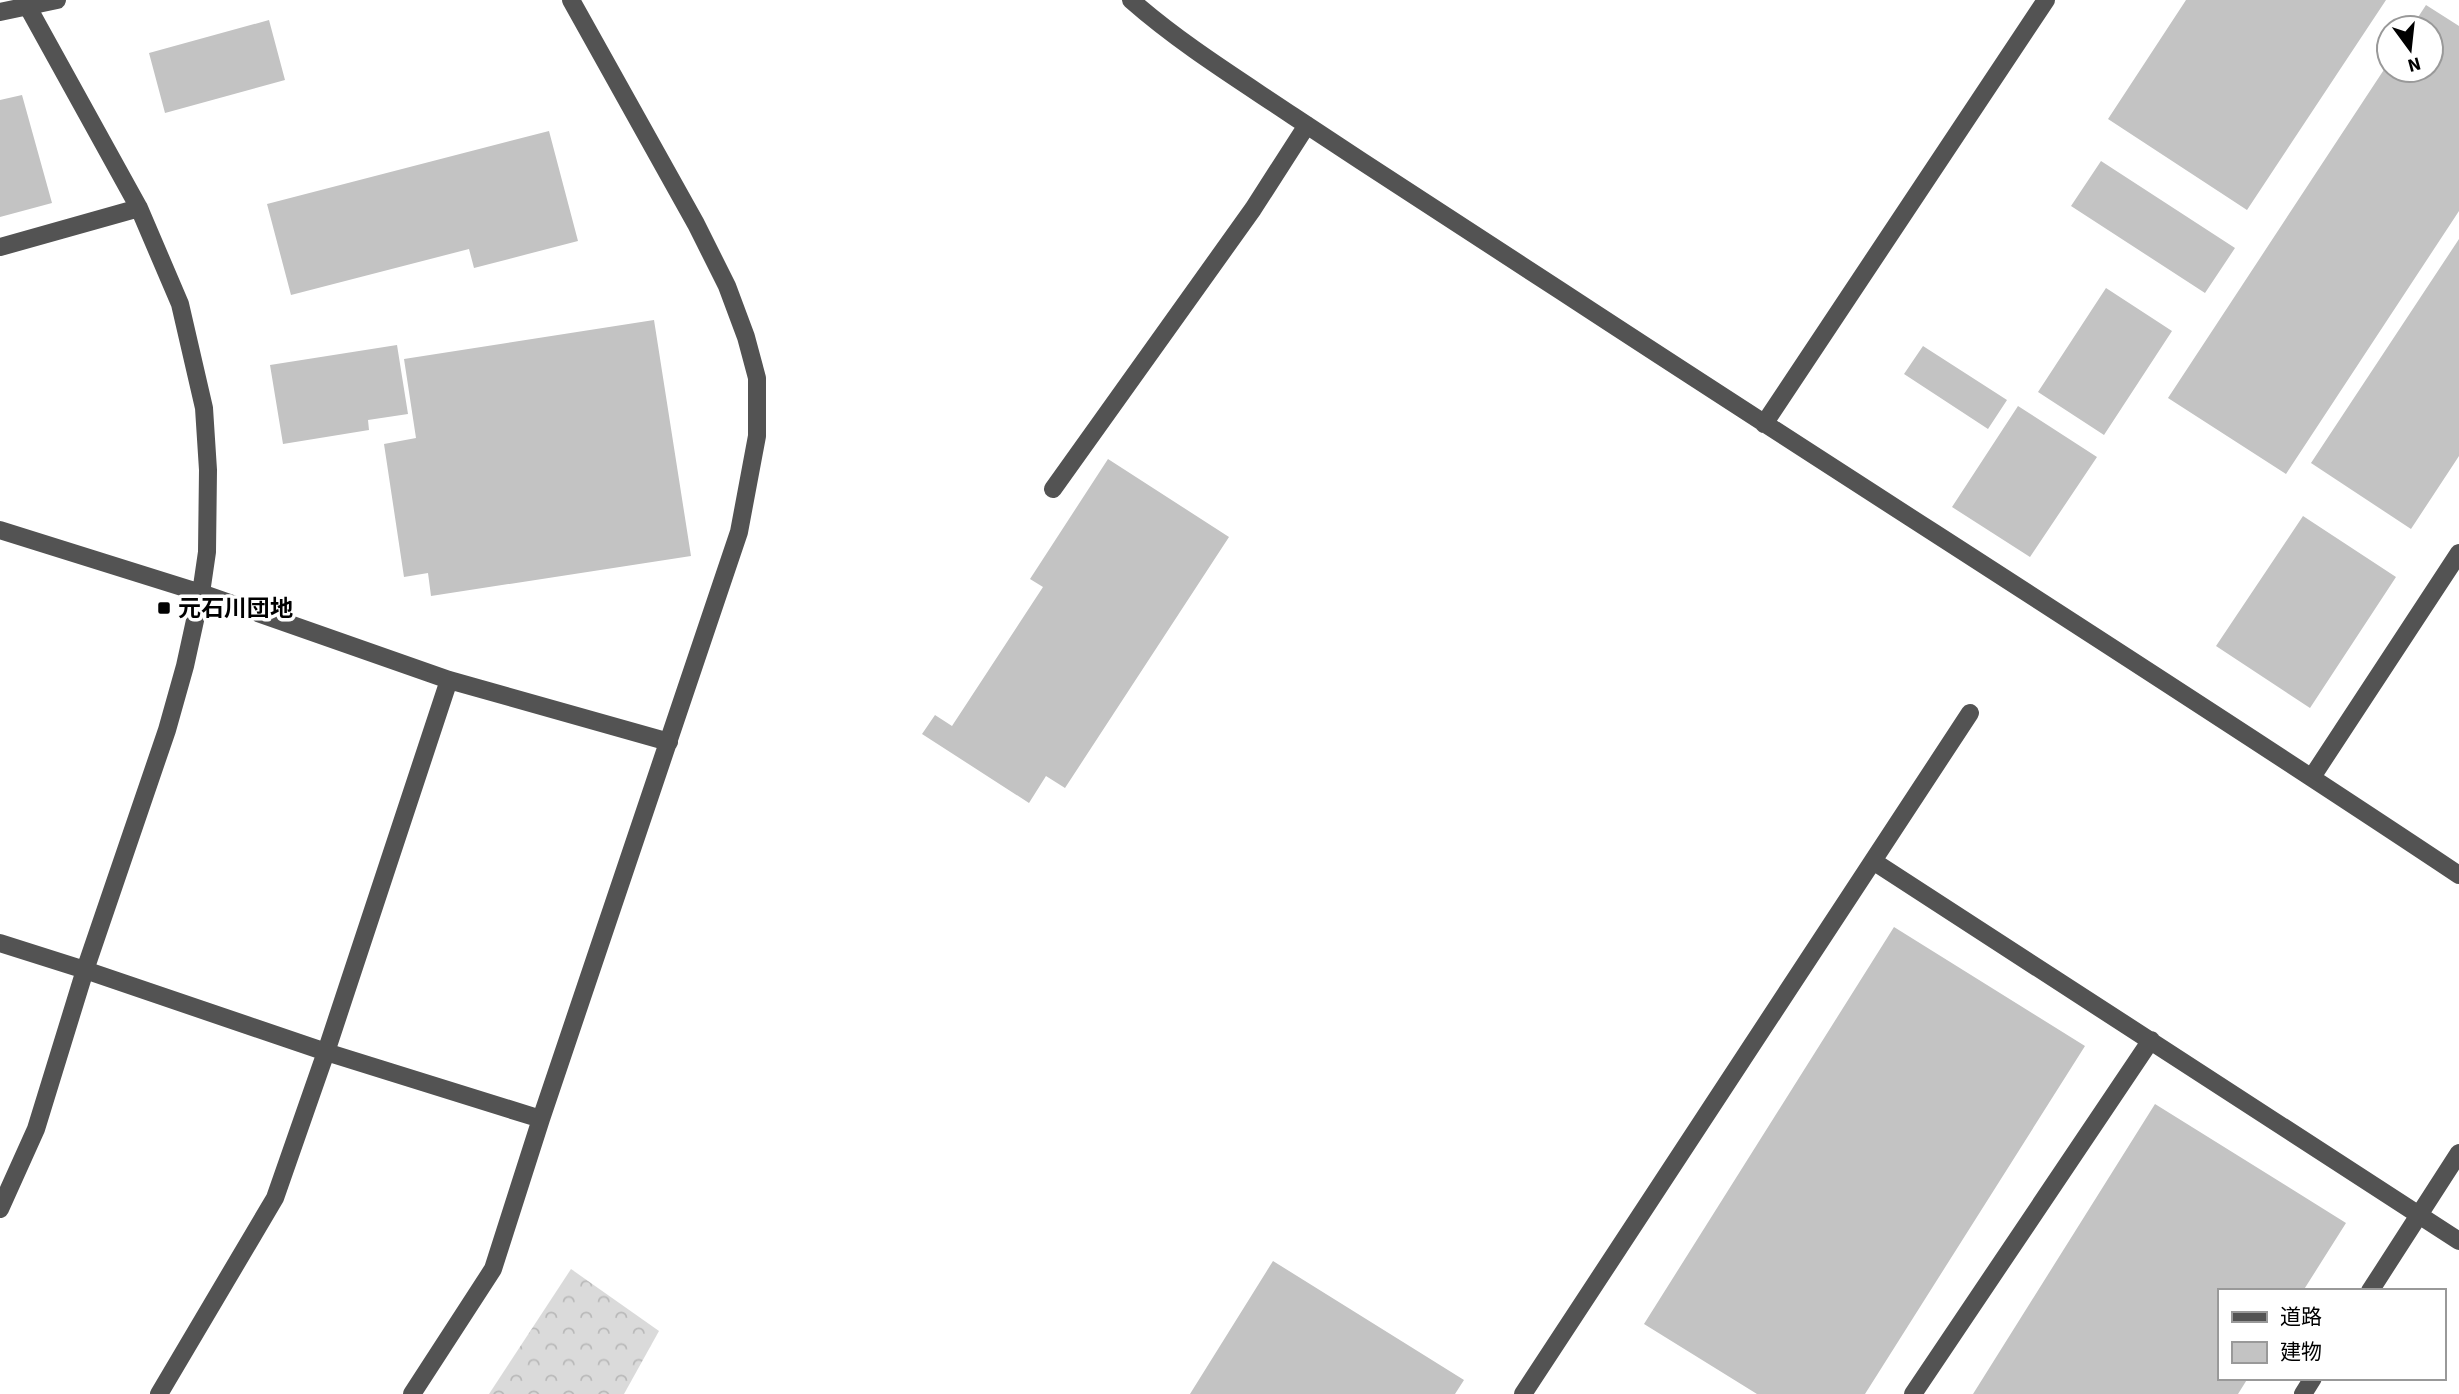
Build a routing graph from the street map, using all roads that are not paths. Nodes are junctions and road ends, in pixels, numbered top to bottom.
1 (57, 0) edge
2 (571, 0) edge
3 (1131, 0) edge
4 (2046, 0) edge
5 (26, 3) edge
6 (0, 12) edge
7 (1307, 125) junction
8 (139, 208) junction
9 (0, 247) edge
10 (1764, 424) junction
11 (1053, 489) dead end
12 (0, 530) edge
13 (2459, 553) edge
14 (201, 593) junction
15 (449, 680) junction
16 (1970, 713) dead end
17 (669, 742) junction
18 (2312, 777) junction
19 (1873, 861) junction
20 (2459, 875) edge
21 (0, 943) edge
22 (85, 970) junction
23 (2151, 1040) junction
24 (326, 1052) junction
25 (541, 1119) junction
26 (2459, 1153) edge
27 (0, 1209) edge
28 (2419, 1214) junction
29 (2459, 1241) edge
30 (2371, 1289) edge
31 (159, 1394) edge
32 (412, 1394) edge
33 (1523, 1394) edge
34 (1913, 1394) edge

1 - 5 street
2 - 17 street
3 - 7 street
4 - 10 street
5 - 6 street
5 - 8 street
7 - 10 street
7 - 11 street
8 - 9 street
8 - 14 street
10 - 18 street
12 - 14 street
13 - 18 street
14 - 15 street
14 - 22 street
15 - 17 street
15 - 24 street
16 - 19 street
17 - 25 street
18 - 20 street
19 - 23 street
19 - 33 street
21 - 22 street
22 - 24 street
22 - 27 street
23 - 28 street
23 - 34 street
24 - 25 street
24 - 31 street
25 - 32 street
26 - 28 street
28 - 29 street
28 - 30 street

